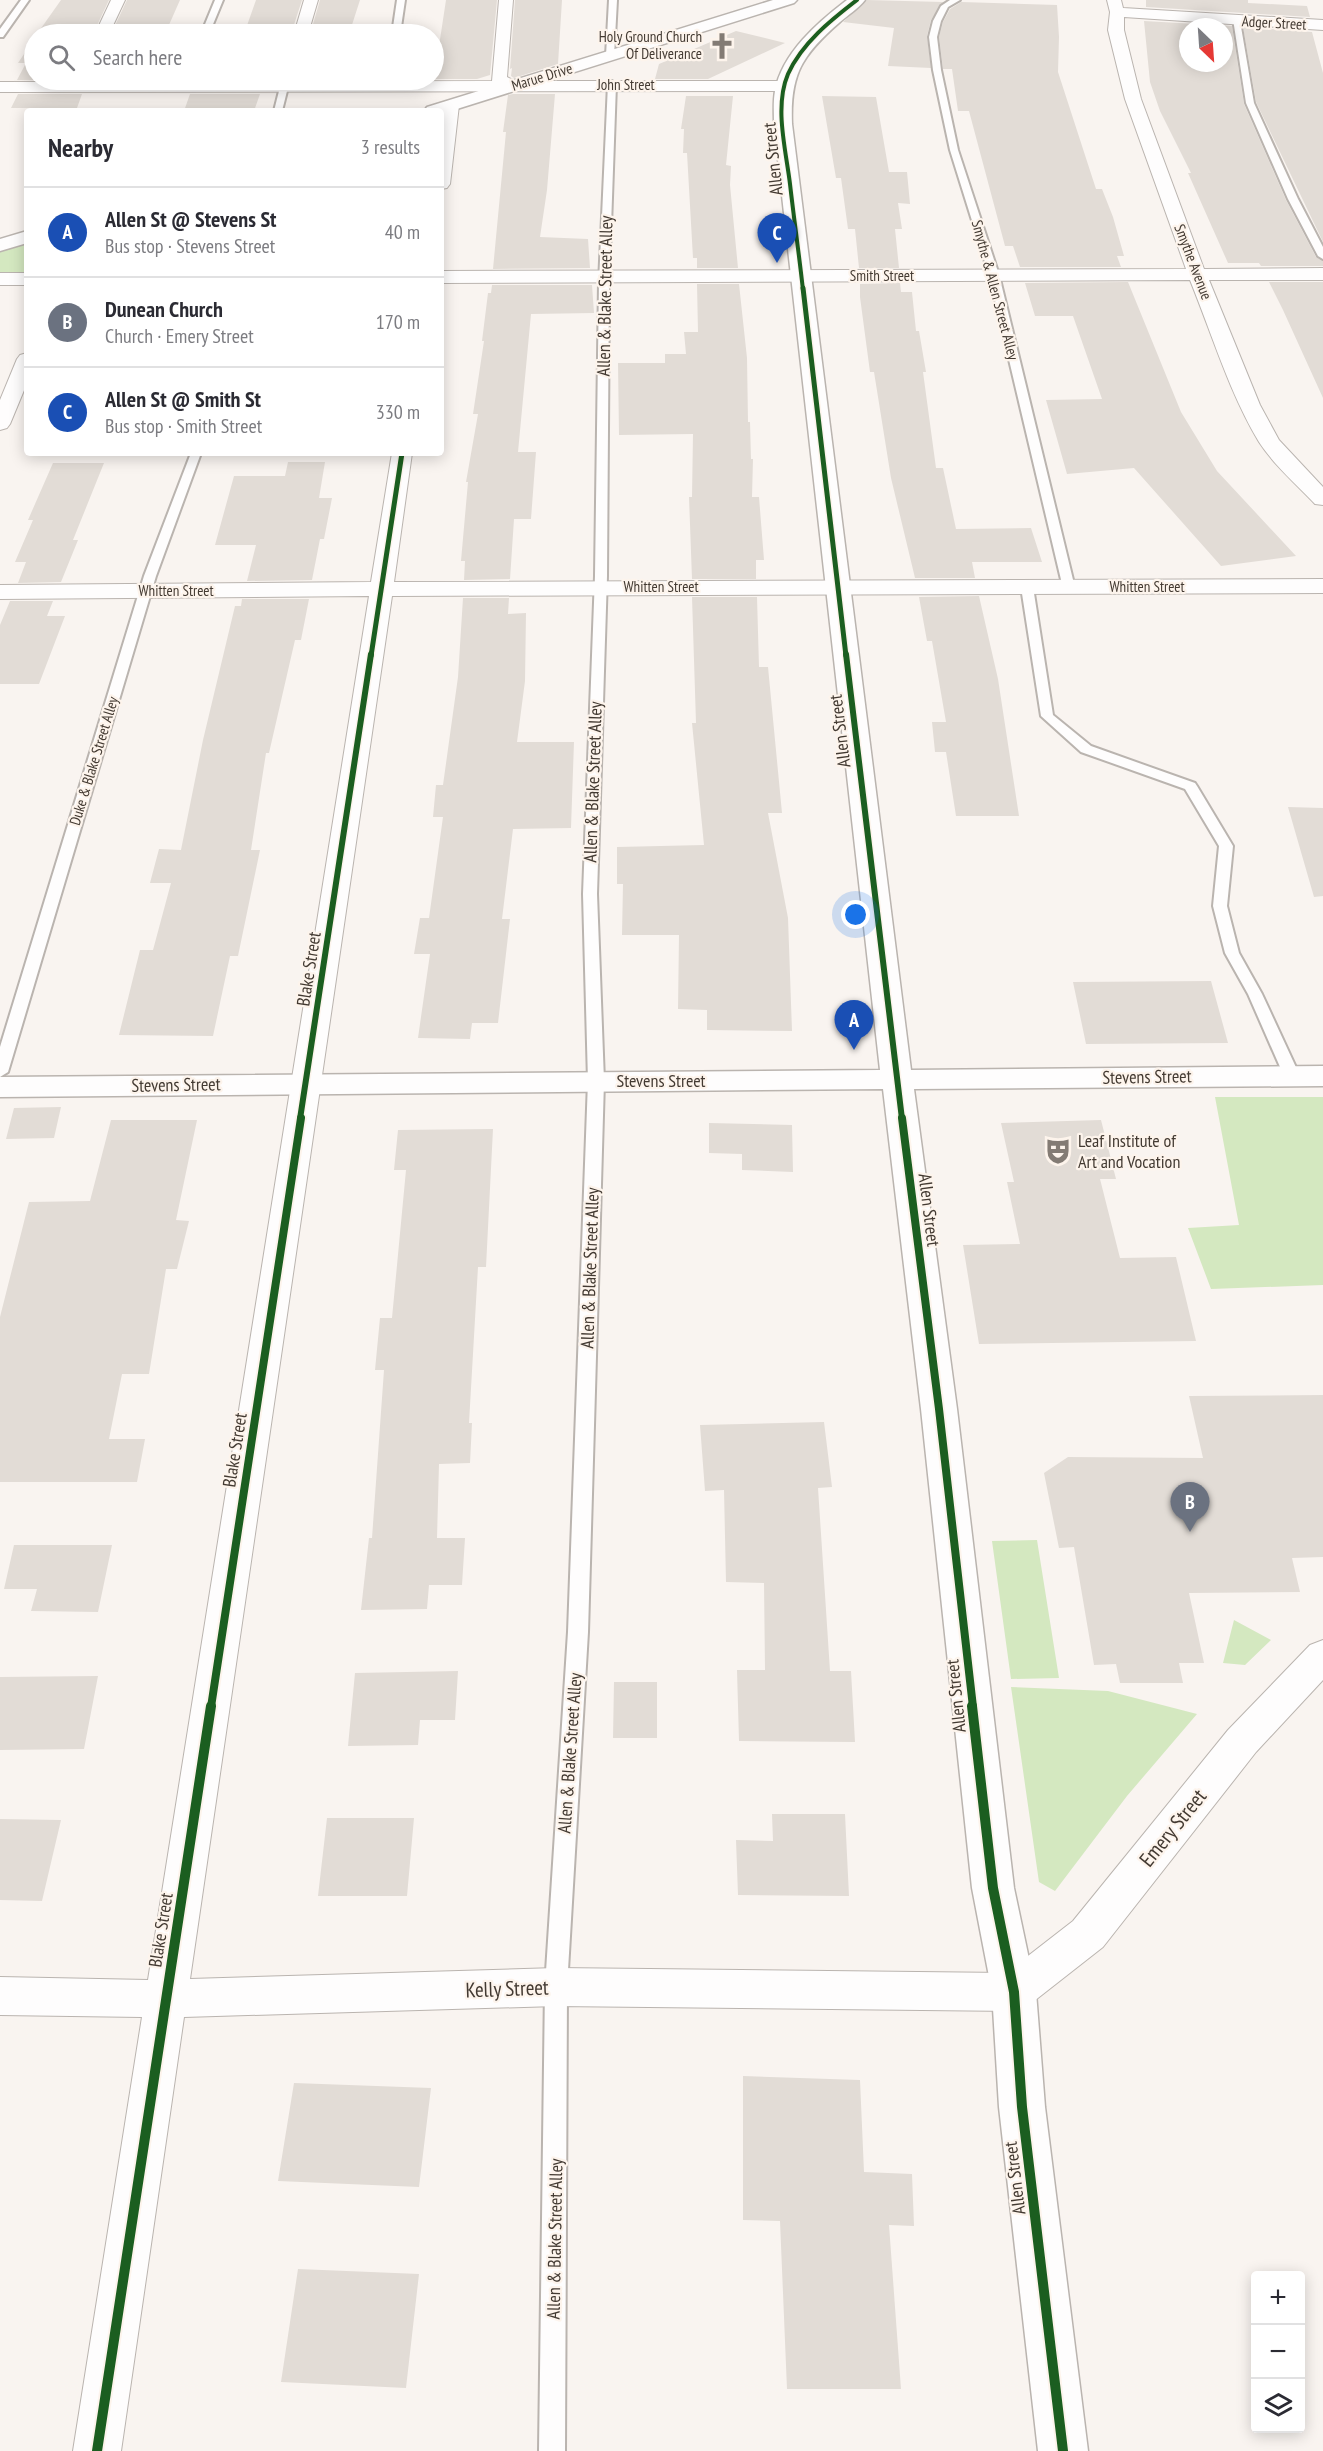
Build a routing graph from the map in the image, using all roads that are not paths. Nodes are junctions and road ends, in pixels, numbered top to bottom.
1 (25, 0) edge
2 (118, 0) edge
3 (219, 0) edge
4 (311, 0) edge
5 (401, 0) edge
6 (506, 0) edge
7 (613, 0) edge
8 (789, 0) edge
9 (857, 0) edge
10 (956, 0) edge
11 (1115, 6) edge
12 (1236, 21) junction
13 (107, 24) edge
14 (209, 24) edge
15 (304, 24) edge
16 (397, 24) edge
17 (1323, 25) edge
18 (0, 35) edge
19 (610, 56) junction
20 (444, 84) edge
21 (612, 84) junction
22 (24, 86) edge
23 (513, 86) junction
24 (784, 86) junction
25 (0, 87) edge
26 (113, 90) edge
27 (154, 90) edge
28 (284, 90) edge
29 (451, 105) junction
30 (279, 108) edge
31 (442, 108) edge
32 (444, 160) edge
33 (24, 238) edge
34 (0, 245) edge
35 (1323, 256) edge
36 (1197, 274) junction
37 (1323, 274) edge
38 (604, 275) junction
39 (994, 275) junction
40 (802, 276) junction
41 (444, 277) edge
42 (0, 279) edge
43 (24, 279) edge
44 (24, 366) edge
45 (0, 424) edge
46 (195, 456) edge
47 (402, 456) edge
48 (1323, 499) edge
49 (1027, 586) junction
50 (1323, 586) edge
51 (599, 587) junction
52 (838, 588) junction
53 (1069, 588) junction
54 (381, 590) junction
55 (146, 591) junction
56 (0, 592) edge
57 (0, 1072) edge
58 (1292, 1076) junction
59 (1323, 1076) edge
60 (897, 1080) junction
61 (596, 1081) junction
62 (307, 1084) junction
63 (0, 1087) edge
64 (1323, 1655) edge
65 (556, 1987) junction
66 (1014, 1992) junction
67 (0, 1996) edge
68 (166, 1999) junction
69 (97, 2451) edge
70 (552, 2451) edge
71 (1063, 2451) edge

1 - 18 lane
2 - 13 street
3 - 14 lane
4 - 15 street
5 - 16 lane
6 - 23 street
7 - 19 lane
8 - 19 street, Marue Drive
9 - 24 street, Allen Street
10 - 39 lane, Smythe & Allen Street Alley
11 - 12 street, Adger Street
11 - 36 street, Smythe Avenue
12 - 17 street, Adger Street
12 - 35 lane
19 - 23 street, Marue Drive
20 - 23 street, John Street
21 - 23 street, John Street
21 - 24 street, John Street
21 - 38 lane, Allen & Blake Street Alley
22 - 25 street, John Street
23 - 29 street, Marue Drive
24 - 40 street, Allen Street
26 - 27 street, John Street
28 - 30 lane
29 - 31 street, Marue Drive
29 - 32 street
33 - 34 street
36 - 37 street, Smith Street
36 - 39 street, Smith Street
36 - 48 street, Smythe Avenue
38 - 40 street, Smith Street
38 - 41 street, Smith Street
38 - 51 lane, Allen & Blake Street Alley
39 - 40 street, Smith Street
39 - 53 lane, Smythe & Allen Street Alley
40 - 52 street, Allen Street
42 - 43 street
44 - 45 street
46 - 55 lane, Duke & Blake Street Alley
47 - 54 street, Blake Street
49 - 52 street, Whitten Street
49 - 53 street, Whitten Street
49 - 58 lane
50 - 53 street, Whitten Street
51 - 52 street, Whitten Street
51 - 54 street, Whitten Street
51 - 61 lane, Allen & Blake Street Alley
52 - 60 street, Allen Street
54 - 55 street, Whitten Street
54 - 62 street, Blake Street
55 - 56 street, Whitten Street
55 - 57 lane, Duke & Blake Street Alley
58 - 59 street, Stevens Street
58 - 60 street, Stevens Street
60 - 61 street, Stevens Street
60 - 66 street, Allen Street
61 - 62 street, Stevens Street
61 - 65 lane, Allen & Blake Street Alley
62 - 63 street, Stevens Street
62 - 68 street, Blake Street
64 - 66 street, Emery Street
65 - 66 street, Kelly Street
65 - 68 street, Kelly Street
65 - 70 lane, Allen & Blake Street Alley
66 - 71 street, Allen Street
67 - 68 street, Kelly Street
68 - 69 street, Blake Street

